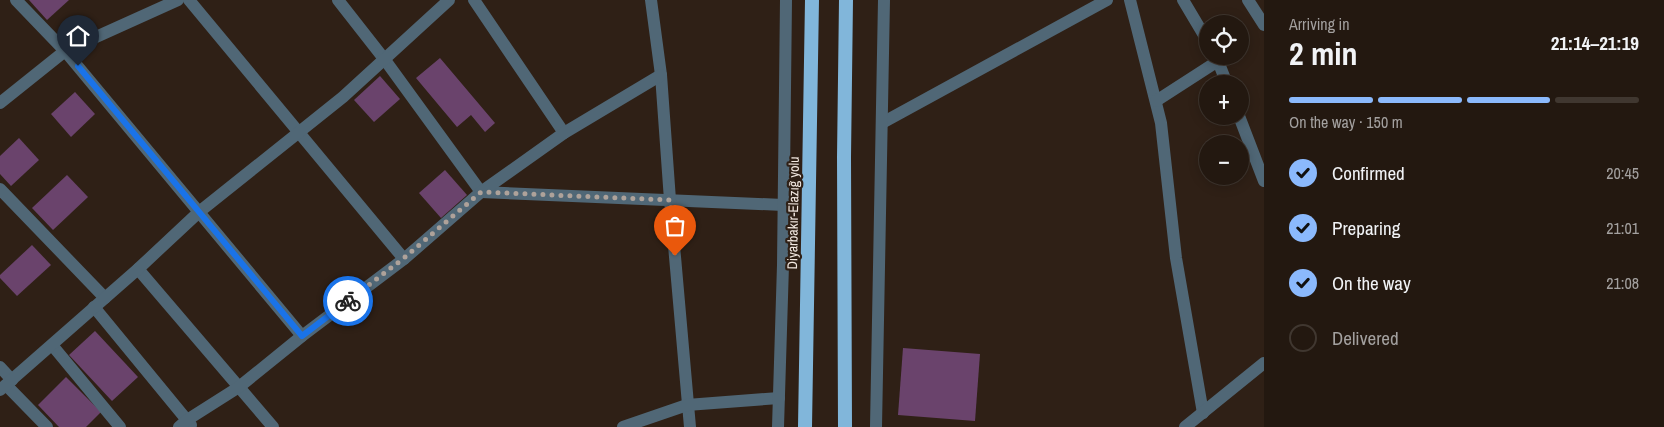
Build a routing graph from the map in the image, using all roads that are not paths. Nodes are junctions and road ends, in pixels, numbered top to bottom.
1 (16, 0) edge
2 (189, 0) edge
3 (338, 0) edge
4 (449, 0) edge
5 (474, 0) edge
6 (651, 0) edge
7 (786, 0) edge
8 (812, 0) edge
9 (846, 0) edge
10 (884, 0) edge
11 (1108, 0) edge
12 (1130, 0) edge
13 (1183, 0) edge
14 (1248, 0) edge
15 (170, 2) edge
16 (1264, 25) edge
17 (1199, 27) edge
18 (65, 51) junction
19 (385, 60) junction
20 (1207, 65) edge
21 (661, 75) junction
22 (1156, 100) junction
23 (0, 103) edge
24 (882, 123) junction
25 (1242, 125) edge
26 (300, 133) junction
27 (564, 133) junction
28 (1264, 181) edge
29 (0, 189) edge
30 (481, 192) junction
31 (670, 200) junction
32 (783, 206) junction
33 (199, 212) junction
34 (404, 258) junction
35 (138, 269) junction
36 (104, 298) junction
37 (94, 307) junction
38 (302, 336) junction
39 (52, 345) junction
40 (1264, 363) edge
41 (0, 367) edge
42 (6, 385) edge
43 (239, 387) junction
44 (779, 398) junction
45 (687, 405) junction
46 (1203, 413) junction
47 (186, 425) edge
48 (47, 427) edge
49 (120, 427) edge
50 (273, 427) edge
51 (623, 427) edge
52 (690, 427) edge
53 (778, 427) edge
54 (805, 427) edge
55 (845, 427) edge
56 (876, 427) edge
57 (1185, 427) edge

1 - 18 street
2 - 26 street
3 - 19 street
4 - 19 street
5 - 27 street
6 - 21 street
7 - 32 street
8 - 54 highway, Diyarbakır-Elazığ yolu
9 - 55 highway
10 - 24 street
11 - 24 street
12 - 22 street
13 - 17 street
14 - 16 street
15 - 18 street
18 - 23 street
18 - 33 street
19 - 26 street
19 - 30 street
20 - 22 street
21 - 27 street
21 - 31 street
22 - 46 street
24 - 56 street
25 - 28 street
26 - 33 street
26 - 34 street
27 - 30 street
29 - 36 street
30 - 31 street
30 - 34 street
31 - 32 street
31 - 45 street
32 - 44 street
33 - 35 street
33 - 38 street
34 - 38 street
35 - 36 street
35 - 43 street
36 - 37 street
37 - 39 street
37 - 47 street
38 - 43 street
39 - 42 street
39 - 49 street
40 - 46 street
41 - 42 street
42 - 48 street
43 - 47 street
43 - 50 street
44 - 45 street
44 - 53 street
45 - 51 street
45 - 52 street
46 - 57 street

